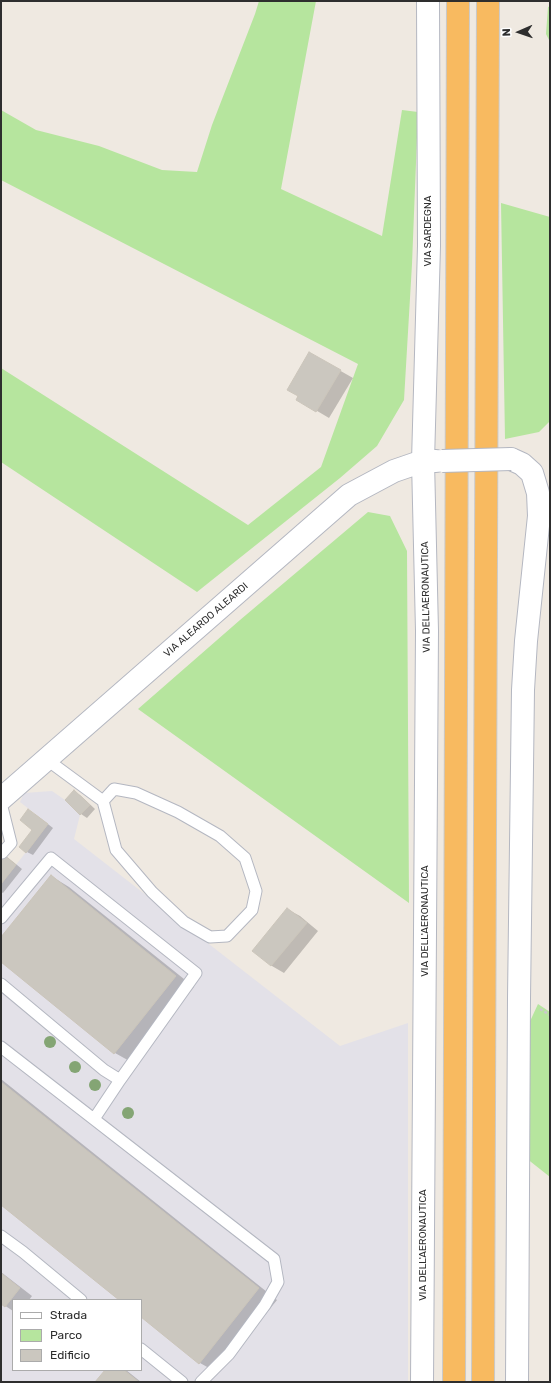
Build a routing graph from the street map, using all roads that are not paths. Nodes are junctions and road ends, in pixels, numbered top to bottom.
1 (428, 1) edge
2 (458, 1) edge
3 (488, 1) edge
4 (433, 461) junction
5 (46, 759) junction
6 (1, 799) edge
7 (103, 801) junction
8 (1, 803) edge
9 (2, 853) edge
10 (1, 918) edge
11 (1, 984) edge
12 (1, 1046) edge
13 (120, 1080) junction
14 (94, 1119) junction
15 (1, 1236) edge
16 (80, 1299) edge
17 (142, 1350) edge
18 (182, 1382) edge
19 (201, 1382) edge
20 (422, 1382) edge
21 (454, 1382) edge
22 (483, 1382) edge
23 (517, 1382) edge

1 - 4 street, VIA SARDEGNA
2 - 21 highway
3 - 22 highway
4 - 5 street, VIA ALEARDO ALEARDI
4 - 20 street, VIA DELL'AERONAUTICA
4 - 23 street, VIA ALEARDO ALEARDI, bridge
5 - 6 street, VIA ALEARDO ALEARDI
5 - 7 lane
7 - 7 lane
8 - 9 lane
10 - 13 lane
11 - 13 lane
12 - 14 lane
13 - 14 lane
14 - 19 lane
15 - 16 lane
17 - 18 lane

